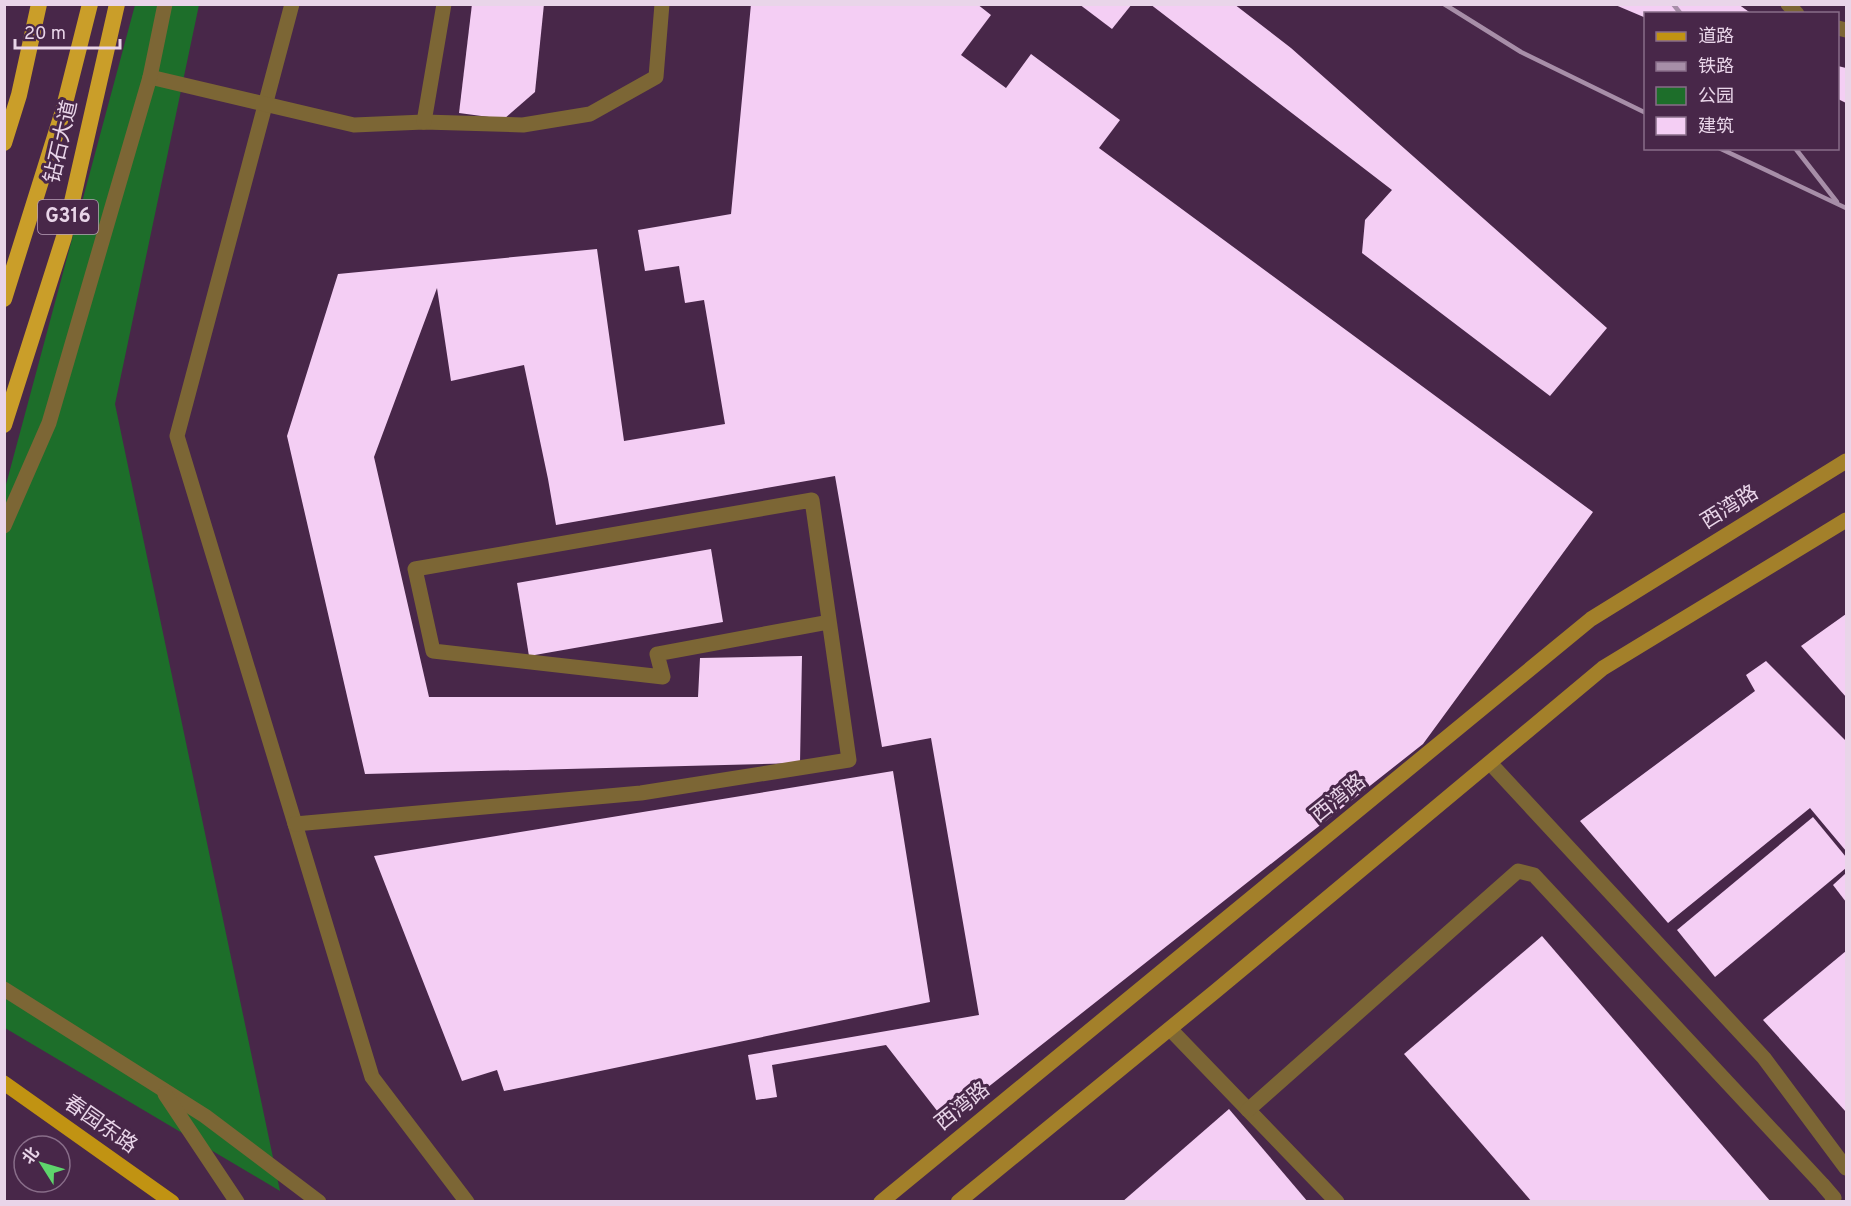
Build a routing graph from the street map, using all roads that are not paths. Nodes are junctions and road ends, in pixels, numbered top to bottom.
1 (39, 4) edge
2 (90, 4) edge
3 (117, 4) edge
4 (165, 4) edge
5 (292, 4) edge
6 (444, 4) edge
7 (662, 4) edge
8 (150, 77) junction
9 (266, 103) junction
10 (424, 122) junction
11 (4, 143) edge
12 (4, 299) edge
13 (4, 425) edge
14 (1846, 461) edge
15 (1846, 520) edge
16 (4, 526) edge
17 (829, 622) junction
18 (1490, 763) junction
19 (295, 824) junction
20 (4, 989) edge
21 (1170, 1029) junction
22 (4, 1083) edge
23 (161, 1088) junction
24 (1248, 1110) junction
25 (1846, 1168) edge
26 (172, 1202) edge
27 (237, 1202) edge
28 (319, 1202) edge
29 (467, 1202) edge
30 (881, 1202) edge
31 (958, 1202) edge
32 (1337, 1202) edge
33 (1832, 1202) edge

1 - 11 highway
2 - 12 highway
3 - 13 highway, 钻石大道 / G316
4 - 8 street
5 - 9 street
6 - 10 street
7 - 10 street
8 - 9 street
8 - 16 street
9 - 10 street
9 - 19 street
14 - 30 main road, 西湾路
15 - 18 main road
17 - 17 street
17 - 19 street
18 - 21 main road
18 - 25 street
19 - 29 street
20 - 23 street
21 - 24 street
21 - 31 main road
22 - 26 main road, 春园东路
23 - 27 street
23 - 28 street
24 - 32 street
24 - 33 street

